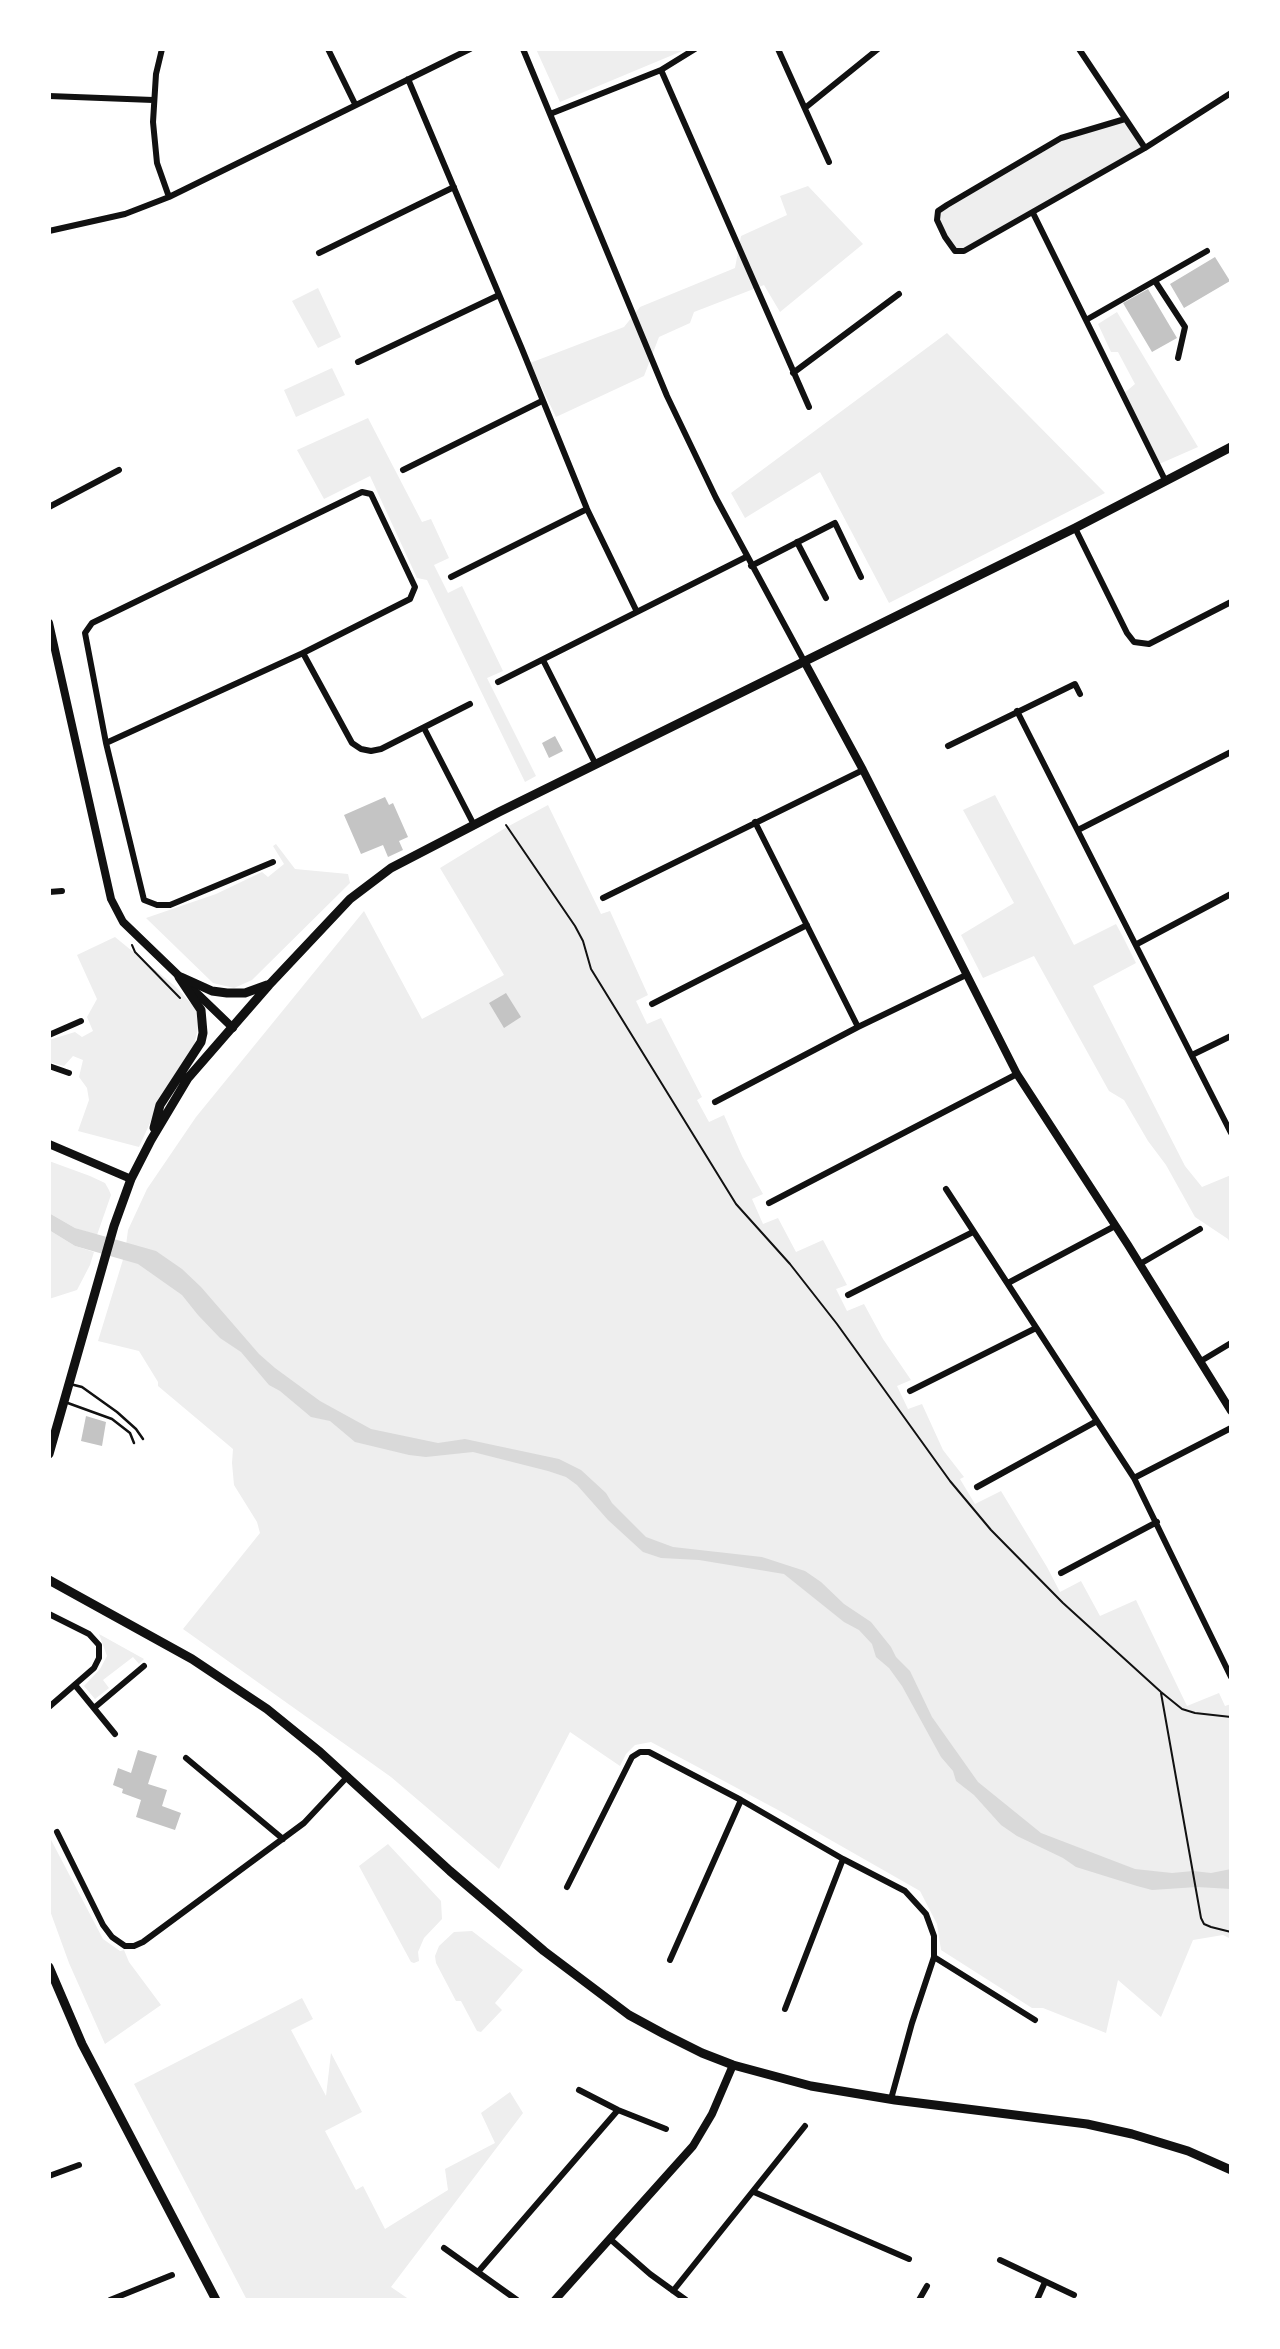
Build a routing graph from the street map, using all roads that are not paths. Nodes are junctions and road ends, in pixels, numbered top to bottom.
1 (162, 49) edge
2 (328, 49) edge
3 (470, 49) edge
4 (523, 49) edge
5 (695, 49) edge
6 (778, 49) edge
7 (878, 49) edge
8 (1079, 49) edge
9 (459, 52) edge
10 (661, 70) junction
11 (408, 79) junction
12 (1231, 93) edge
13 (49, 96) edge
14 (153, 100) junction
15 (355, 104) junction
16 (804, 108) junction
17 (550, 114) junction
18 (1125, 119) junction
19 (1145, 148) junction
20 (829, 162) dead end
21 (454, 187) junction
22 (169, 197) junction
23 (1033, 213) junction
24 (49, 231) edge
25 (1207, 251) dead end
26 (319, 253) dead end
27 (1155, 281) junction
28 (899, 294) dead end
29 (499, 295) junction
30 (1086, 320) junction
31 (1178, 358) dead end
32 (358, 362) dead end
33 (793, 373) junction
34 (542, 401) junction
35 (809, 407) dead end
36 (1231, 447) edge
37 (119, 470) dead end
38 (403, 470) dead end
39 (1165, 480) junction
40 (49, 507) edge
41 (587, 509) junction
42 (1075, 528) junction
43 (797, 542) junction
44 (746, 557) junction
45 (751, 566) junction
46 (451, 577) dead end
47 (861, 577) dead end
48 (826, 598) dead end
49 (1231, 602) edge
50 (636, 612) junction
51 (49, 623) edge
52 (303, 653) junction
53 (543, 660) junction
54 (804, 661) junction
55 (60, 671) junction
56 (49, 672) edge
57 (498, 682) dead end
58 (1080, 694) dead end
59 (470, 704) dead end
60 (1017, 711) junction
61 (424, 728) junction
62 (106, 743) junction
63 (948, 746) dead end
64 (1231, 752) edge
65 (596, 765) junction
66 (863, 769) junction
67 (755, 822) junction
68 (474, 825) junction
69 (1078, 830) junction
70 (273, 862) dead end
71 (62, 891) dead end
72 (49, 892) edge
73 (1231, 894) edge
74 (603, 898) dead end
75 (807, 925) junction
76 (1137, 944) junction
77 (966, 975) junction
78 (179, 977) junction
79 (269, 985) junction
80 (652, 1004) dead end
81 (81, 1021) dead end
82 (858, 1027) junction
83 (233, 1028) junction
84 (49, 1035) edge
85 (1231, 1036) edge
86 (1192, 1055) junction
87 (49, 1066) edge
88 (69, 1073) dead end
89 (1017, 1074) junction
90 (715, 1102) dead end
91 (1231, 1133) edge
92 (151, 1140) junction
93 (49, 1144) edge
94 (131, 1179) junction
95 (946, 1189) dead end
96 (769, 1203) dead end
97 (1115, 1226) junction
98 (1200, 1229) dead end
99 (973, 1232) junction
100 (1140, 1264) junction
101 (1008, 1283) junction
102 (848, 1295) dead end
103 (1036, 1328) junction
104 (1231, 1343) edge
105 (1201, 1361) junction
106 (70, 1384) junction
107 (910, 1391) dead end
108 (64, 1402) junction
109 (1231, 1411) edge
110 (1097, 1422) junction
111 (1231, 1428) edge
112 (143, 1439) dead end
113 (134, 1443) dead end
114 (49, 1454) edge
115 (1134, 1478) junction
116 (977, 1488) dead end
117 (1157, 1522) junction
118 (49, 1571) edge
119 (1061, 1573) dead end
120 (52, 1584) edge
121 (49, 1614) edge
122 (144, 1666) dead end
123 (1231, 1677) edge
124 (75, 1685) junction
125 (49, 1707) edge
126 (94, 1708) junction
127 (115, 1734) dead end
128 (186, 1758) dead end
129 (348, 1776) junction
130 (741, 1800) junction
131 (57, 1832) dead end
132 (283, 1839) junction
133 (843, 1859) junction
134 (567, 1886) dead end
135 (934, 1957) junction
136 (670, 1960) dead end
137 (49, 1967) edge
138 (785, 2009) dead end
139 (1035, 2021) dead end
140 (733, 2064) junction
141 (579, 2090) dead end
142 (891, 2099) junction
143 (618, 2110) junction
144 (805, 2126) dead end
145 (666, 2129) dead end
146 (79, 2165) dead end
147 (1231, 2170) edge
148 (49, 2176) edge
149 (754, 2192) junction
150 (610, 2239) junction
151 (444, 2248) dead end
152 (909, 2259) dead end
153 (1000, 2260) dead end
154 (478, 2272) junction
155 (172, 2275) dead end
156 (1045, 2281) junction
157 (926, 2286) dead end
158 (673, 2291) junction
159 (1074, 2295) dead end
160 (110, 2300) edge
161 (216, 2300) edge
162 (517, 2300) edge
163 (555, 2300) edge
164 (686, 2300) edge
165 (919, 2300) edge
166 (1037, 2300) edge

1 - 14 street
2 - 15 street
3 - 9 street
4 - 17 street
5 - 10 street
6 - 16 street
7 - 16 street
8 - 18 street
9 - 11 street
10 - 17 street
10 - 33 street
11 - 15 street
11 - 21 street
12 - 19 street
13 - 14 street
14 - 22 street
15 - 22 street
16 - 20 street
17 - 44 street
18 - 19 street
18 - 23 street
19 - 23 street
21 - 26 street
21 - 29 street
22 - 24 street
23 - 30 street
25 - 27 street
27 - 30 street
27 - 31 street
28 - 33 street
29 - 32 street
29 - 34 street
30 - 39 street
33 - 35 street
34 - 38 street
34 - 41 street
36 - 39 main road
37 - 40 street
39 - 42 main road
41 - 46 street
41 - 50 street
42 - 49 street
42 - 54 main road
43 - 45 street
43 - 47 street
43 - 48 street
44 - 45 street
44 - 50 street
45 - 54 street
50 - 53 street
51 - 55 street
52 - 61 street
52 - 62 street
52 - 62 street
53 - 57 street
53 - 65 street
54 - 65 main road
54 - 66 street
55 - 56 street
55 - 78 street
58 - 60 street
59 - 61 street
60 - 63 street
60 - 69 street
61 - 68 street
62 - 70 street
64 - 69 street
65 - 68 main road
66 - 67 street
66 - 77 street
67 - 74 street
67 - 75 street
68 - 79 main road
69 - 76 street
71 - 72 street
73 - 76 street
75 - 80 street
75 - 82 street
76 - 86 street
77 - 82 street
77 - 89 street
78 - 79 main road
78 - 83 street
78 - 92 main road
79 - 83 main road
81 - 84 street
82 - 90 street
83 - 92 main road
85 - 86 street
86 - 91 street
87 - 88 street
89 - 96 street
89 - 97 street
92 - 94 main road
93 - 94 street
94 - 106 main road
95 - 99 street
97 - 100 street
97 - 101 street
98 - 100 street
99 - 101 street
99 - 102 street
100 - 105 street
101 - 103 street
103 - 107 street
103 - 110 street
104 - 105 street
105 - 109 street
106 - 108 main road
106 - 112 lane
108 - 113 lane
108 - 114 main road
110 - 115 street
110 - 116 street
111 - 115 street
115 - 117 street
117 - 119 street
117 - 123 street
118 - 120 main road
120 - 129 main road
121 - 124 street
122 - 126 street
124 - 125 street
124 - 126 street
126 - 127 street
128 - 132 street
129 - 132 street
129 - 140 main road
130 - 133 street
130 - 134 street
130 - 136 street
131 - 132 street
133 - 135 street
133 - 138 street
135 - 139 street
135 - 142 street
137 - 161 main road
140 - 142 main road
140 - 150 street
141 - 143 street
142 - 147 main road
143 - 145 street
143 - 154 street
144 - 149 street
146 - 148 street
149 - 152 street
149 - 158 street
150 - 158 street
150 - 163 street
151 - 154 street
153 - 156 street
154 - 162 street
155 - 160 street
156 - 159 street
156 - 166 street
157 - 165 street
158 - 164 street

